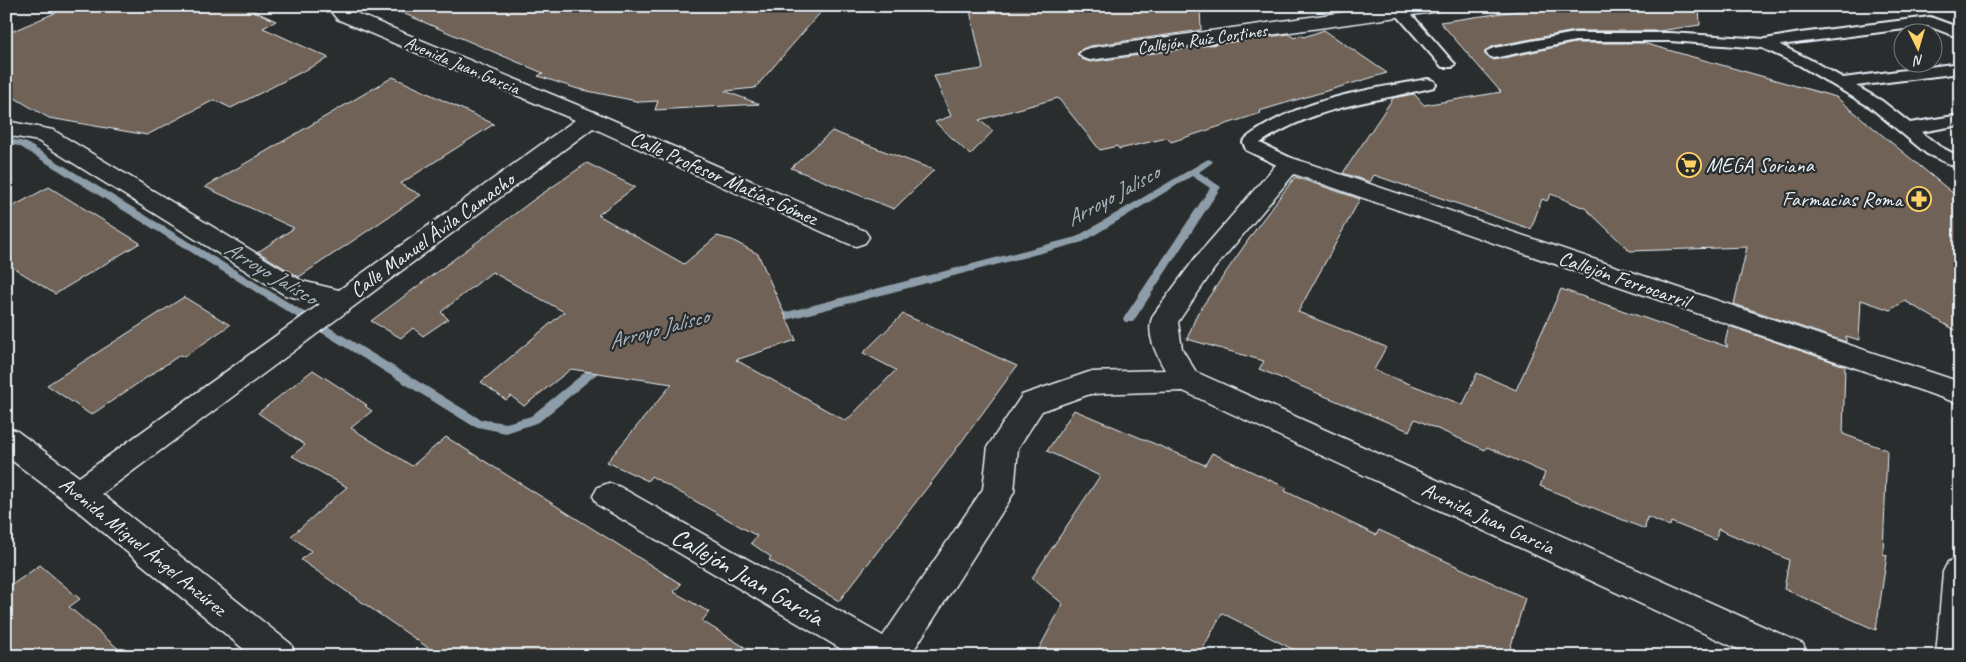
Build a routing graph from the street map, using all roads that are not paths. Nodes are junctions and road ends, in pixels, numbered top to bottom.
1 (340, 6) edge
2 (1433, 6) edge
3 (1401, 11) junction
4 (1960, 34) edge
5 (1765, 44) junction
6 (1090, 54) dead end
7 (1494, 54) dead end
8 (1447, 64) dead end
9 (1960, 68) edge
10 (1840, 83) junction
11 (1428, 84) dead end
12 (590, 119) junction
13 (1960, 120) edge
14 (6, 128) edge
15 (1907, 129) junction
16 (1289, 164) junction
17 (1960, 164) edge
18 (856, 237) dead end
19 (339, 303) junction
20 (1186, 380) junction
21 (1960, 393) edge
22 (6, 438) edge
23 (79, 494) junction
24 (609, 496) dead end
25 (1960, 572) edge
26 (279, 656) edge
27 (886, 656) edge
28 (890, 656) edge
29 (1791, 656) edge
30 (1954, 656) edge

1 - 12 street, Avenida Juan Garcia
2 - 3 street, Callejón Ruíz Cortines
3 - 6 street, Callejón Ruíz Cortines
3 - 8 lane
4 - 5 lane
5 - 7 lane
5 - 10 lane
9 - 10 lane
10 - 15 lane
11 - 16 lane
12 - 18 street, Calle Profesor Matías Gómez
12 - 19 street, Calle Manuel Ávila Camacho
13 - 15 lane
14 - 19 street
15 - 17 lane
16 - 20 street
16 - 21 street, Callejón Ferrocarril
19 - 23 street, Calle Manuel Ávila Camacho
20 - 28 street
20 - 29 street, Avenida Juan Garcia
22 - 23 street, Avenida Miguel Ángel Anzúrez
23 - 26 street, Avenida Miguel Ángel Anzúrez
24 - 27 street, Callejón Juan García
25 - 30 street

